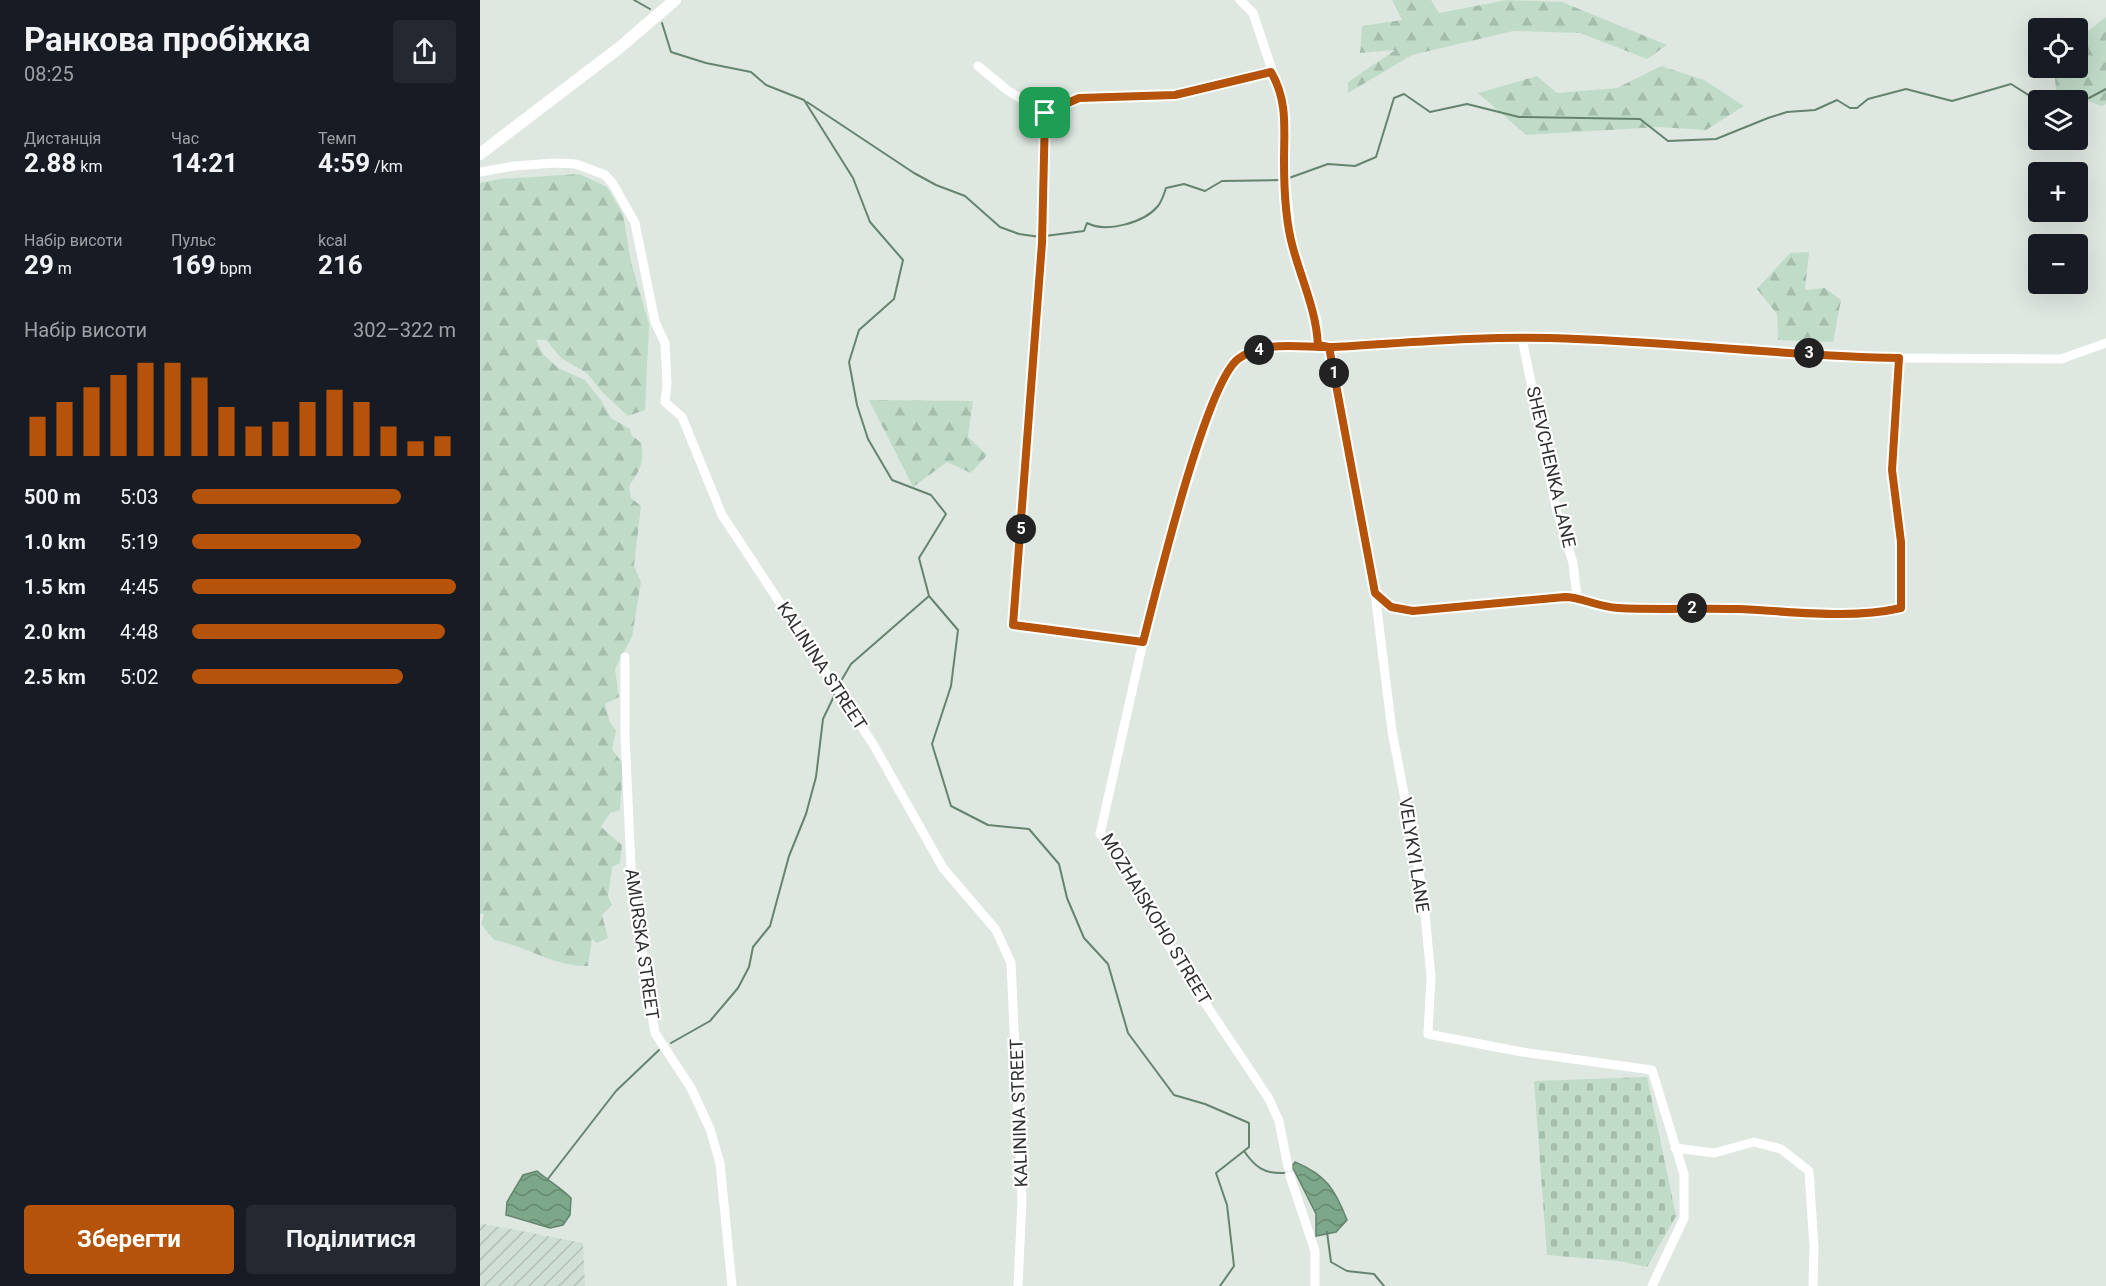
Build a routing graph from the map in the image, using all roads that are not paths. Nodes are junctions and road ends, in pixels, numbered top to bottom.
1 (675, 0) edge
2 (1240, 0) edge
3 (978, 66) dead end
4 (1271, 72) junction
5 (1045, 113) junction
6 (480, 153) edge
7 (480, 171) edge
8 (1521, 338) junction
9 (2106, 343) edge
10 (1318, 345) junction
11 (1329, 347) junction
12 (1899, 358) junction
13 (1375, 593) junction
14 (1577, 597) junction
15 (1143, 642) junction
16 (625, 657) dead end
17 (1675, 1148) junction
18 (732, 1286) edge
19 (1018, 1286) edge
20 (1315, 1286) edge
21 (1652, 1286) edge
22 (1813, 1286) edge

1 - 6 main road
2 - 4 street
3 - 5 street
4 - 5 street
4 - 10 street
5 - 15 street
7 - 19 street, KALININA STREET
8 - 11 street, MOZHAISKOHO STREET
8 - 12 street, MOZHAISKOHO STREET
8 - 14 street, SHEVCHENKA LANE
9 - 12 street, MOZHAISKOHO STREET
10 - 11 street, MOZHAISKOHO STREET
10 - 15 street, MOZHAISKOHO STREET
11 - 13 street, VELYKYI LANE
12 - 14 street
13 - 14 street
13 - 17 street, VELYKYI LANE
15 - 20 street, MOZHAISKOHO STREET
16 - 18 street, AMURSKA STREET
17 - 21 street, VELYKYI LANE
17 - 22 street

